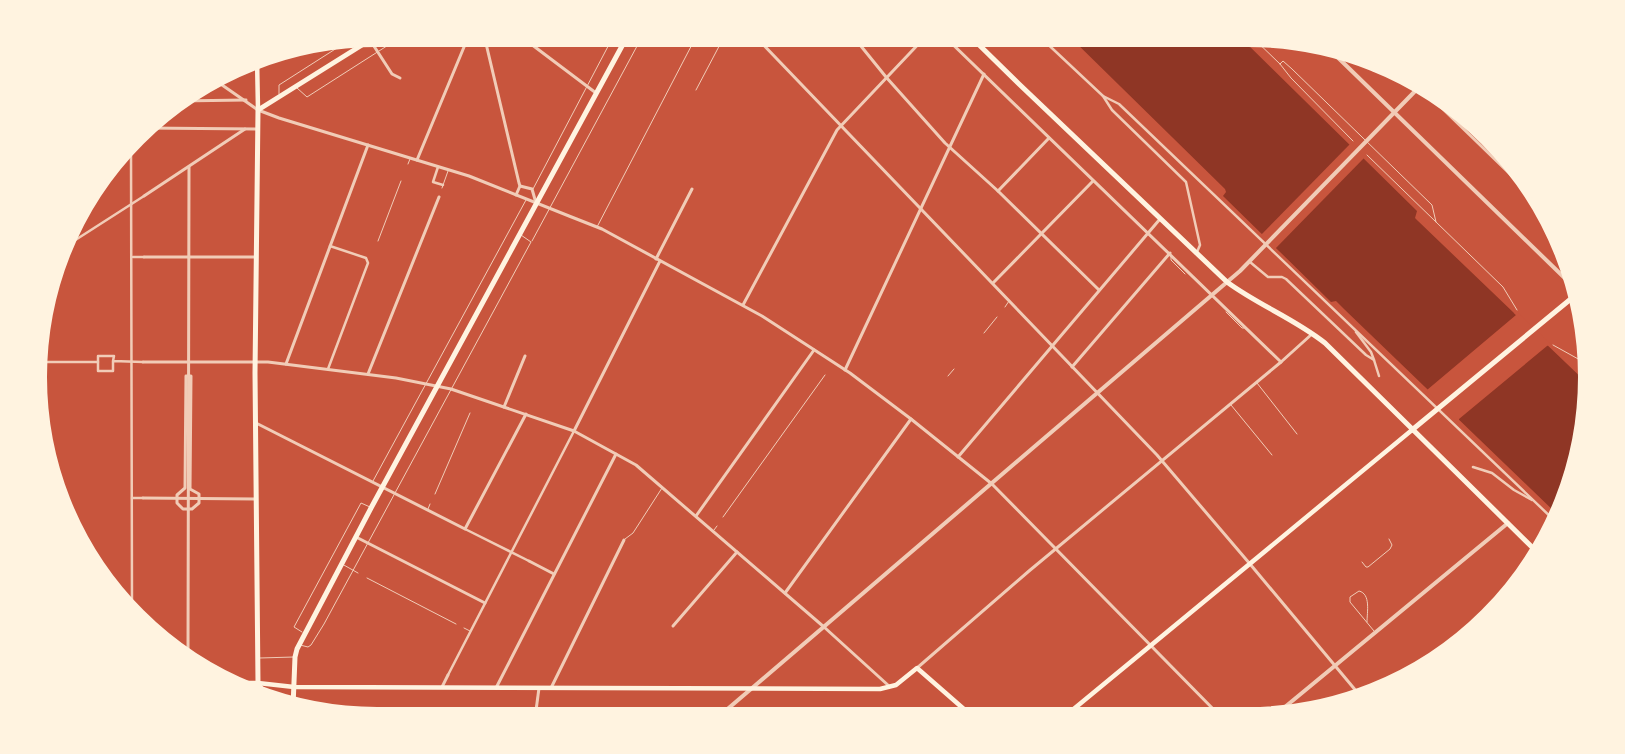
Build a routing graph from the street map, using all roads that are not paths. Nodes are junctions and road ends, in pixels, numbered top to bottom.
1 (364, 44) edge
2 (372, 44) edge
3 (390, 44) edge
4 (465, 44) edge
5 (486, 44) edge
6 (531, 44) edge
7 (609, 44) edge
8 (623, 44) edge
9 (638, 44) edge
10 (693, 44) edge
11 (720, 44) edge
12 (763, 44) edge
13 (859, 44) edge
14 (918, 44) edge
15 (952, 44) edge
16 (978, 44) edge
17 (1048, 44) edge
18 (1259, 44) edge
19 (340, 46) edge
20 (377, 52) junction
21 (1336, 56) edge
22 (1280, 64) junction
23 (258, 66) edge
24 (984, 74) junction
25 (886, 77) junction
26 (400, 78) dead end
27 (220, 83) edge
28 (586, 86) junction
29 (296, 88) junction
30 (1416, 89) edge
31 (696, 90) dead end
32 (596, 93) junction
33 (1103, 96) junction
34 (280, 98) junction
35 (246, 100) junction
36 (191, 101) edge
37 (1441, 106) edge
38 (258, 110) junction
39 (1395, 112) junction
40 (840, 125) junction
41 (155, 128) edge
42 (245, 129) junction
43 (258, 129) junction
44 (1049, 138) junction
45 (1353, 141) dead end
46 (1365, 143) junction
47 (369, 145) junction
48 (950, 148) junction
49 (131, 152) edge
50 (1367, 155) dead end
51 (410, 158) junction
52 (417, 160) junction
53 (408, 164) dead end
54 (189, 167) junction
55 (438, 167) junction
56 (449, 170) junction
57 (1516, 179) edge
58 (401, 181) dead end
59 (1093, 181) junction
60 (443, 186) joint
61 (520, 186) junction
62 (532, 189) junction
63 (692, 189) dead end
64 (998, 191) junction
65 (516, 195) junction
66 (144, 196) joint
67 (439, 196) dead end
68 (526, 200) junction
69 (132, 204) junction
70 (536, 204) junction
71 (549, 209) junction
72 (921, 209) junction
73 (1160, 219) junction
74 (1436, 222) junction
75 (597, 227) junction
76 (1148, 232) junction
77 (520, 234) junction
78 (1041, 234) junction
79 (378, 241) dead end
80 (72, 242) edge
81 (531, 242) junction
82 (330, 246) junction
83 (1170, 253) junction
84 (1197, 254) junction
85 (132, 257) junction
86 (144, 257) joint
87 (189, 257) junction
88 (256, 258) junction
89 (656, 259) junction
90 (660, 261) junction
91 (1250, 262) junction
92 (1185, 274) dead end
93 (1567, 281) edge
94 (1227, 282) junction
95 (993, 283) junction
96 (1099, 290) junction
97 (1212, 294) junction
98 (1572, 297) edge
99 (1010, 301) junction
100 (743, 305) junction
101 (1005, 307) dead end
102 (1517, 310) dead end
103 (1226, 312) dead end
104 (997, 317) dead end
105 (1247, 328) junction
106 (1355, 331) junction
107 (984, 333) dead end
108 (1312, 334) junction
109 (1552, 345) dead end
110 (1052, 346) junction
111 (814, 350) junction
112 (525, 356) dead end
113 (1374, 360) junction
114 (113, 361) junction
115 (1581, 361) edge
116 (44, 362) edge
117 (98, 362) junction
118 (132, 362) junction
119 (143, 362) joint
120 (188, 362) junction
121 (255, 362) junction
122 (1281, 362) junction
123 (286, 364) junction
124 (1072, 367) junction
125 (328, 368) junction
126 (954, 369) dead end
127 (845, 370) junction
128 (368, 374) junction
129 (825, 375) dead end
130 (188, 376) junction
131 (948, 376) dead end
132 (1379, 376) dead end
133 (425, 383) junction
134 (1256, 383) junction
135 (438, 386) junction
136 (451, 389) junction
137 (1097, 393) junction
138 (476, 397) junction
139 (474, 402) dead end
140 (1230, 404) junction
141 (504, 406) junction
142 (470, 413) dead end
143 (526, 414) junction
144 (911, 419) junction
145 (255, 422) junction
146 (1412, 430) junction
147 (574, 431) junction
148 (1298, 434) dead end
149 (616, 454) junction
150 (1272, 454) dead end
151 (958, 457) junction
152 (1162, 461) junction
153 (1473, 467) dead end
154 (372, 481) junction
155 (992, 484) junction
156 (383, 487) junction
157 (662, 487) junction
158 (394, 493) junction
159 (435, 494) dead end
160 (132, 498) junction
161 (143, 498) joint
162 (177, 498) junction
163 (188, 498) junction
164 (199, 498) junction
165 (256, 499) junction
166 (1535, 502) junction
167 (430, 504) dead end
168 (371, 508) junction
169 (188, 509) junction
170 (428, 510) junction
171 (696, 516) junction
172 (723, 517) dead end
173 (1550, 517) edge
174 (1508, 522) junction
175 (717, 526) dead end
176 (466, 529) junction
177 (713, 531) junction
178 (356, 537) junction
179 (1389, 539) dead end
180 (624, 540) joint
181 (367, 543) junction
182 (1056, 549) junction
183 (1534, 549) edge
184 (511, 552) junction
185 (737, 552) junction
186 (529, 562) joint
187 (1362, 562) dead end
188 (342, 564) junction
189 (1250, 564) junction
190 (353, 570) junction
191 (358, 573) dead end
192 (554, 574) junction
193 (367, 578) dead end
194 (785, 593) junction
195 (132, 603) edge
196 (485, 603) junction
197 (1367, 622) junction
198 (456, 624) dead end
199 (673, 626) dead end
200 (824, 627) junction
201 (464, 628) dead end
202 (470, 632) junction
203 (305, 633) junction
204 (1376, 633) junction
205 (299, 645) junction
206 (1150, 646) junction
207 (188, 651) edge
208 (295, 657) junction
209 (258, 658) junction
210 (1336, 665) junction
211 (917, 668) junction
212 (448, 676) joint
213 (245, 683) edge
214 (258, 683) junction
215 (294, 687) junction
216 (442, 687) junction
217 (496, 688) junction
218 (539, 688) junction
219 (551, 688) junction
220 (891, 688) junction
221 (752, 689) junction
222 (262, 690) edge
223 (1357, 692) edge
224 (293, 700) edge
225 (1284, 708) edge
226 (536, 710) edge
227 (727, 710) edge
228 (965, 710) edge
229 (1072, 710) edge
230 (1214, 710) edge

1 - 29 main road
2 - 20 street
3 - 20 lane
4 - 52 street
5 - 61 street
6 - 28 street
7 - 28 lane
8 - 32 main road
9 - 71 lane
10 - 75 lane
11 - 31 lane
12 - 40 street
13 - 25 street
14 - 25 street
15 - 24 street
16 - 73 main road
17 - 33 street
18 - 22 lane
19 - 34 lane
20 - 26 street
20 - 29 lane
21 - 39 street
22 - 45 lane
22 - 46 lane
23 - 38 main road
24 - 44 street
24 - 48 street
25 - 40 street
25 - 48 street
27 - 35 street
28 - 32 street
28 - 62 lane
29 - 34 main road
30 - 39 street
32 - 70 main road
33 - 84 street
33 - 106 street
34 - 38 main road
35 - 36 street
35 - 38 street
37 - 57 street
38 - 43 main road
38 - 47 street
39 - 46 street
39 - 93 street
40 - 72 street
40 - 100 street
41 - 42 street
42 - 43 street
42 - 54 street
43 - 88 main road
44 - 59 street
44 - 64 street
46 - 74 lane
46 - 91 street
47 - 51 street
47 - 82 street
48 - 64 street
48 - 72 street
49 - 69 street
50 - 74 lane
51 - 52 street
51 - 53 lane
52 - 55 street
54 - 66 street
54 - 87 street
55 - 56 street
55 - 60 street
56 - 60 lane
56 - 65 street
58 - 79 lane
59 - 76 street
59 - 78 street
61 - 62 street
61 - 65 street
62 - 70 street
63 - 89 street
64 - 78 street
65 - 68 street
66 - 69 street
67 - 128 street
68 - 70 street
68 - 133 lane
69 - 80 street
69 - 85 street
70 - 71 street
70 - 77 main road
71 - 75 street
71 - 81 lane
72 - 95 street
72 - 127 street
73 - 76 street
73 - 84 main road
74 - 102 lane
75 - 89 street
76 - 83 street
76 - 96 street
77 - 81 lane
77 - 135 main road
78 - 95 street
78 - 96 street
81 - 136 lane
82 - 123 street
82 - 125 street
83 - 92 lane
83 - 97 street
83 - 124 street
84 - 94 main road
85 - 86 street
85 - 118 street
86 - 87 street
87 - 88 street
87 - 120 street
88 - 121 main road
89 - 90 street
90 - 100 street
90 - 147 street
91 - 94 street
91 - 113 street
94 - 97 street
94 - 108 main road
95 - 99 street
96 - 110 street
97 - 105 street
97 - 137 street
98 - 146 main road
99 - 101 lane
99 - 110 street
100 - 111 street
103 - 105 lane
104 - 107 lane
105 - 122 street
106 - 113 street
106 - 166 street
108 - 122 street
108 - 146 main road
109 - 115 lane
110 - 124 street
110 - 151 street
111 - 127 street
111 - 171 street
112 - 141 street
113 - 132 street
114 - 117 street
114 - 117 street
114 - 118 street
116 - 117 street
118 - 119 street
118 - 160 street
119 - 120 street
120 - 121 street
120 - 130 street
121 - 123 street
121 - 145 main road
122 - 134 street
123 - 125 street
124 - 137 street
125 - 128 street
126 - 131 lane
127 - 144 street
128 - 133 street
129 - 172 lane
130 - 162 street
130 - 163 street
130 - 164 street
133 - 135 street
133 - 154 lane
134 - 140 street
134 - 148 lane
135 - 136 street
135 - 156 main road
136 - 138 street
136 - 158 lane
137 - 152 street
137 - 155 street
138 - 139 lane
138 - 141 street
140 - 150 lane
140 - 152 street
141 - 143 street
142 - 159 lane
143 - 147 street
143 - 176 street
144 - 151 street
144 - 194 street
145 - 154 street
145 - 165 main road
146 - 174 main road
146 - 189 main road
147 - 149 street
147 - 184 street
149 - 157 street
149 - 192 street
151 - 155 street
152 - 182 street
152 - 189 street
153 - 166 street
154 - 156 street
155 - 182 street
155 - 200 street
156 - 158 street
156 - 168 main road
157 - 171 street
157 - 180 lane
158 - 170 street
158 - 181 lane
160 - 161 street
160 - 195 street
161 - 162 street
162 - 163 street
162 - 169 street
163 - 164 street
163 - 169 street
164 - 165 street
164 - 169 street
165 - 209 main road
166 - 173 street
167 - 170 lane
168 - 178 main road
168 - 203 lane
169 - 207 street
170 - 176 street
171 - 177 street
174 - 183 main road
174 - 204 street
175 - 177 lane
176 - 184 street
177 - 185 street
178 - 181 street
178 - 188 main road
179 - 187 lane
180 - 219 street
181 - 190 lane
181 - 196 street
182 - 206 street
182 - 211 street
184 - 186 street
184 - 196 street
185 - 194 street
185 - 199 street
186 - 192 street
188 - 190 lane
188 - 203 main road
189 - 206 main road
189 - 210 street
190 - 191 lane
190 - 205 lane
192 - 217 street
193 - 198 lane
194 - 200 street
196 - 202 street
197 - 197 lane
197 - 204 lane
200 - 220 street
200 - 221 street
201 - 202 lane
202 - 212 street
203 - 205 main road
204 - 210 street
205 - 208 main road
206 - 229 main road
206 - 230 street
208 - 209 lane
208 - 215 main road
209 - 214 main road
210 - 223 street
210 - 225 street
211 - 220 main road
211 - 228 main road
212 - 216 street
213 - 214 main road
214 - 215 main road
214 - 222 main road
215 - 216 main road
215 - 224 main road
216 - 217 main road
217 - 218 main road
218 - 219 main road
218 - 226 street
219 - 221 main road
220 - 221 main road
221 - 227 street

